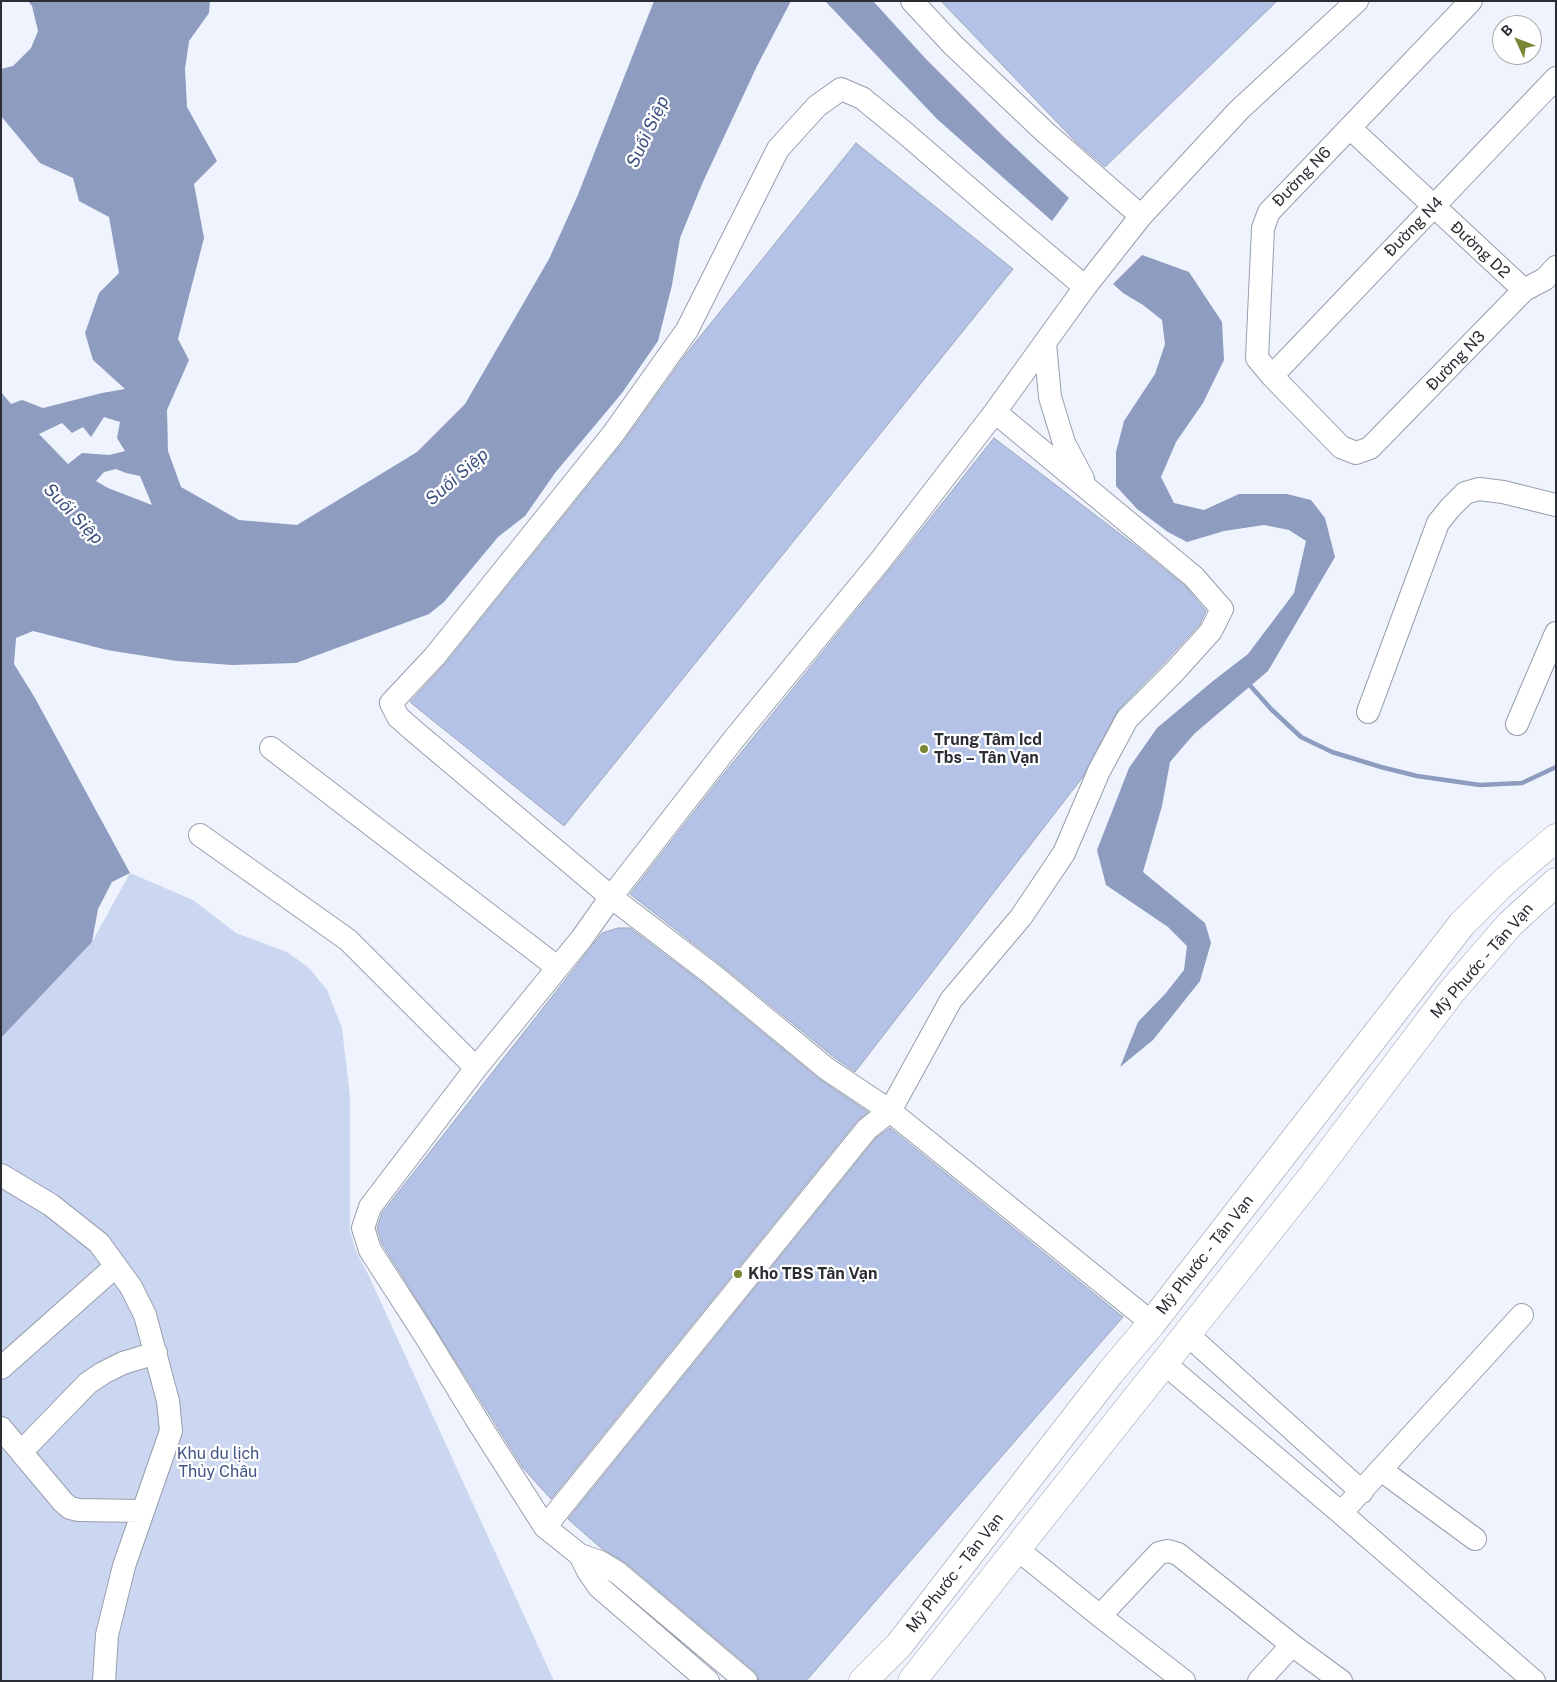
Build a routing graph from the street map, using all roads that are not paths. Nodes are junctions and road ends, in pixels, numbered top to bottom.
1 (912, 1) edge
2 (1358, 1) edge
3 (1471, 1) edge
4 (1556, 78) edge
5 (1350, 128) junction
6 (1433, 207) junction
7 (1141, 216) junction
8 (1556, 268) edge
9 (1085, 287) junction
10 (1524, 290) junction
11 (1045, 343) junction
12 (1272, 376) junction
13 (996, 412) junction
14 (1356, 453) joint
15 (1088, 489) junction
16 (1556, 504) edge
17 (1556, 633) edge
18 (1368, 712) dead end
19 (1517, 724) dead end
20 (271, 748) dead end
21 (200, 835) dead end
22 (1556, 838) edge
23 (1556, 882) edge
24 (611, 897) junction
25 (557, 968) junction
26 (476, 1068) junction
27 (890, 1111) junction
28 (1, 1175) edge
29 (116, 1266) junction
30 (1522, 1315) dead end
31 (1152, 1323) junction
32 (1187, 1334) junction
33 (156, 1353) junction
34 (1164, 1363) junction
35 (1, 1368) edge
36 (1, 1428) edge
37 (22, 1451) junction
38 (1381, 1470) junction
39 (1362, 1492) junction
40 (143, 1511) junction
41 (1342, 1513) junction
42 (545, 1526) junction
43 (1475, 1539) dead end
44 (1018, 1549) junction
45 (580, 1555) junction
46 (1100, 1616) junction
47 (899, 1645) junction
48 (1292, 1645) junction
49 (104, 1681) edge
50 (708, 1681) edge
51 (746, 1681) edge
52 (863, 1681) edge
53 (877, 1681) edge
54 (912, 1681) edge
55 (1184, 1681) edge
56 (1259, 1681) edge
57 (1341, 1681) edge
58 (1534, 1681) edge

1 - 7 street
2 - 7 street
3 - 5 street, Đường N6
4 - 6 street, Đường N4
5 - 6 street, Đường D2
5 - 12 street, Đường N6
6 - 10 street, Đường D2
6 - 12 street, Đường N4
7 - 9 street
8 - 10 street, Đường N3
9 - 11 street
9 - 24 street
10 - 14 street, Đường N3
11 - 13 street
11 - 15 street
12 - 14 street, Đường N6
13 - 15 street
13 - 24 street
15 - 27 street
16 - 18 street
17 - 19 street
20 - 25 street
21 - 26 street
22 - 31 main road, Mỹ Phước - Tân Vạn
23 - 32 main road, Mỹ Phước - Tân Vạn
24 - 25 street
24 - 27 street
25 - 26 street
26 - 42 street
27 - 31 street
27 - 42 street
28 - 29 street
29 - 33 street
29 - 35 street
30 - 38 street
31 - 47 main road, Mỹ Phước - Tân Vạn
32 - 34 main road, Mỹ Phước - Tân Vạn
32 - 39 street
33 - 37 street
33 - 40 street
34 - 41 street
34 - 44 main road, Mỹ Phước - Tân Vạn
36 - 37 street
37 - 40 street
38 - 39 street
38 - 43 street
39 - 41 street
40 - 49 street
41 - 58 street
42 - 45 street
44 - 46 street
44 - 54 main road, Mỹ Phước - Tân Vạn
45 - 50 street
45 - 51 street
46 - 48 street
46 - 55 street
47 - 52 main road, Mỹ Phước - Tân Vạn
47 - 53 main road
48 - 56 street
48 - 57 street

